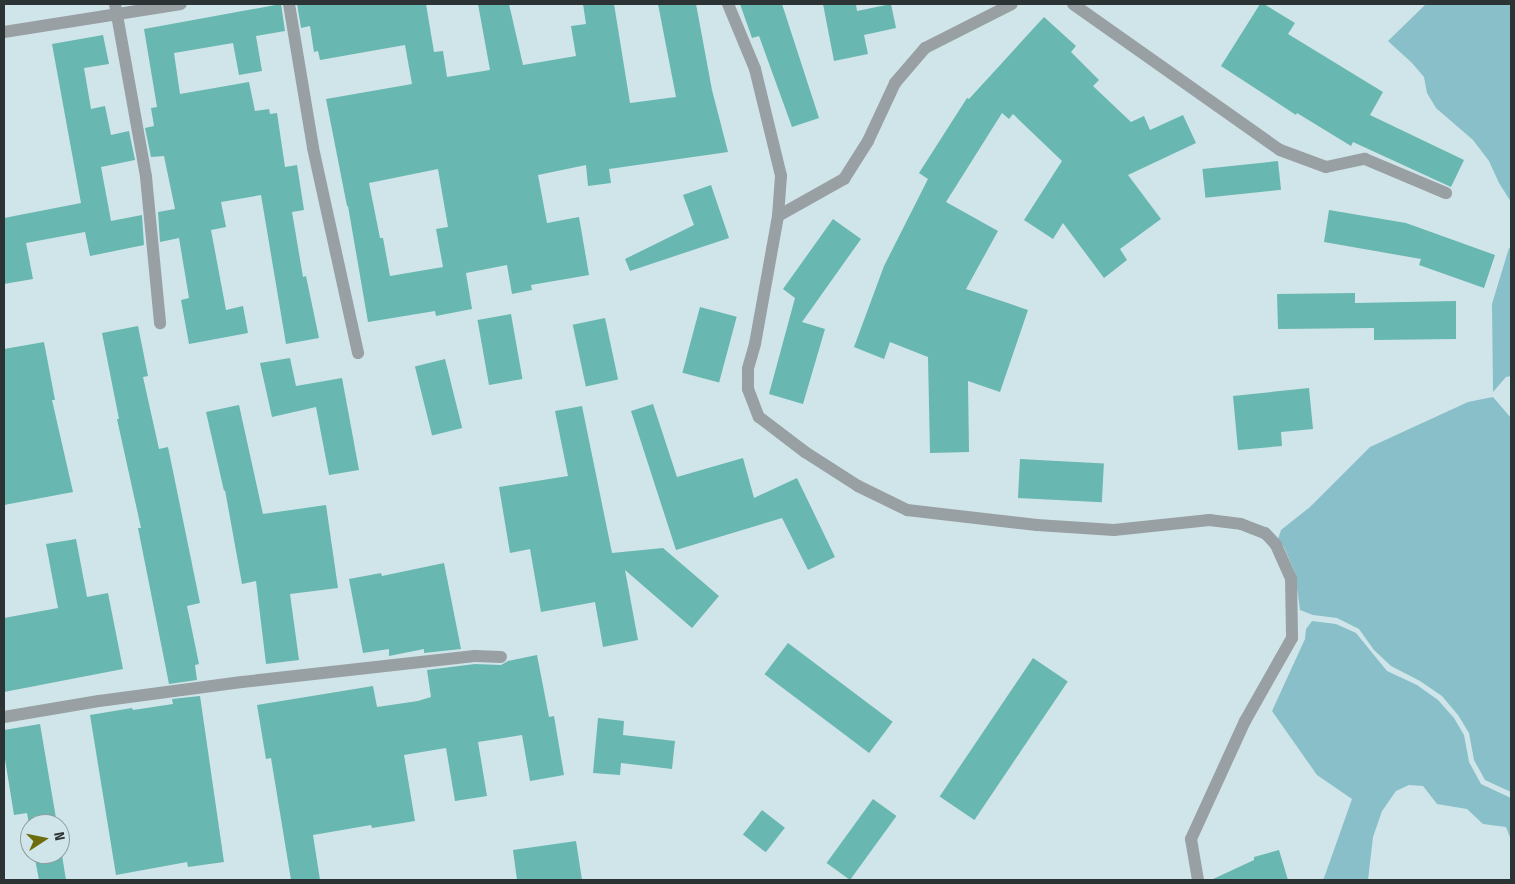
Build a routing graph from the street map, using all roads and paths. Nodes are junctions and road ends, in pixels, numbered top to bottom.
1 (182, 4) edge
2 (289, 4) edge
3 (728, 4) edge
4 (1012, 4) edge
5 (1073, 4) edge
6 (116, 9) edge
7 (4, 32) edge
8 (1446, 193) dead end
9 (778, 216) junction
10 (160, 323) dead end
11 (358, 353) dead end
12 (501, 657) dead end
13 (4, 717) edge
14 (1198, 880) edge

1 - 6 street
2 - 11 street
3 - 9 street
4 - 9 street
5 - 8 street
6 - 7 street
6 - 10 street
9 - 14 street
12 - 13 street

